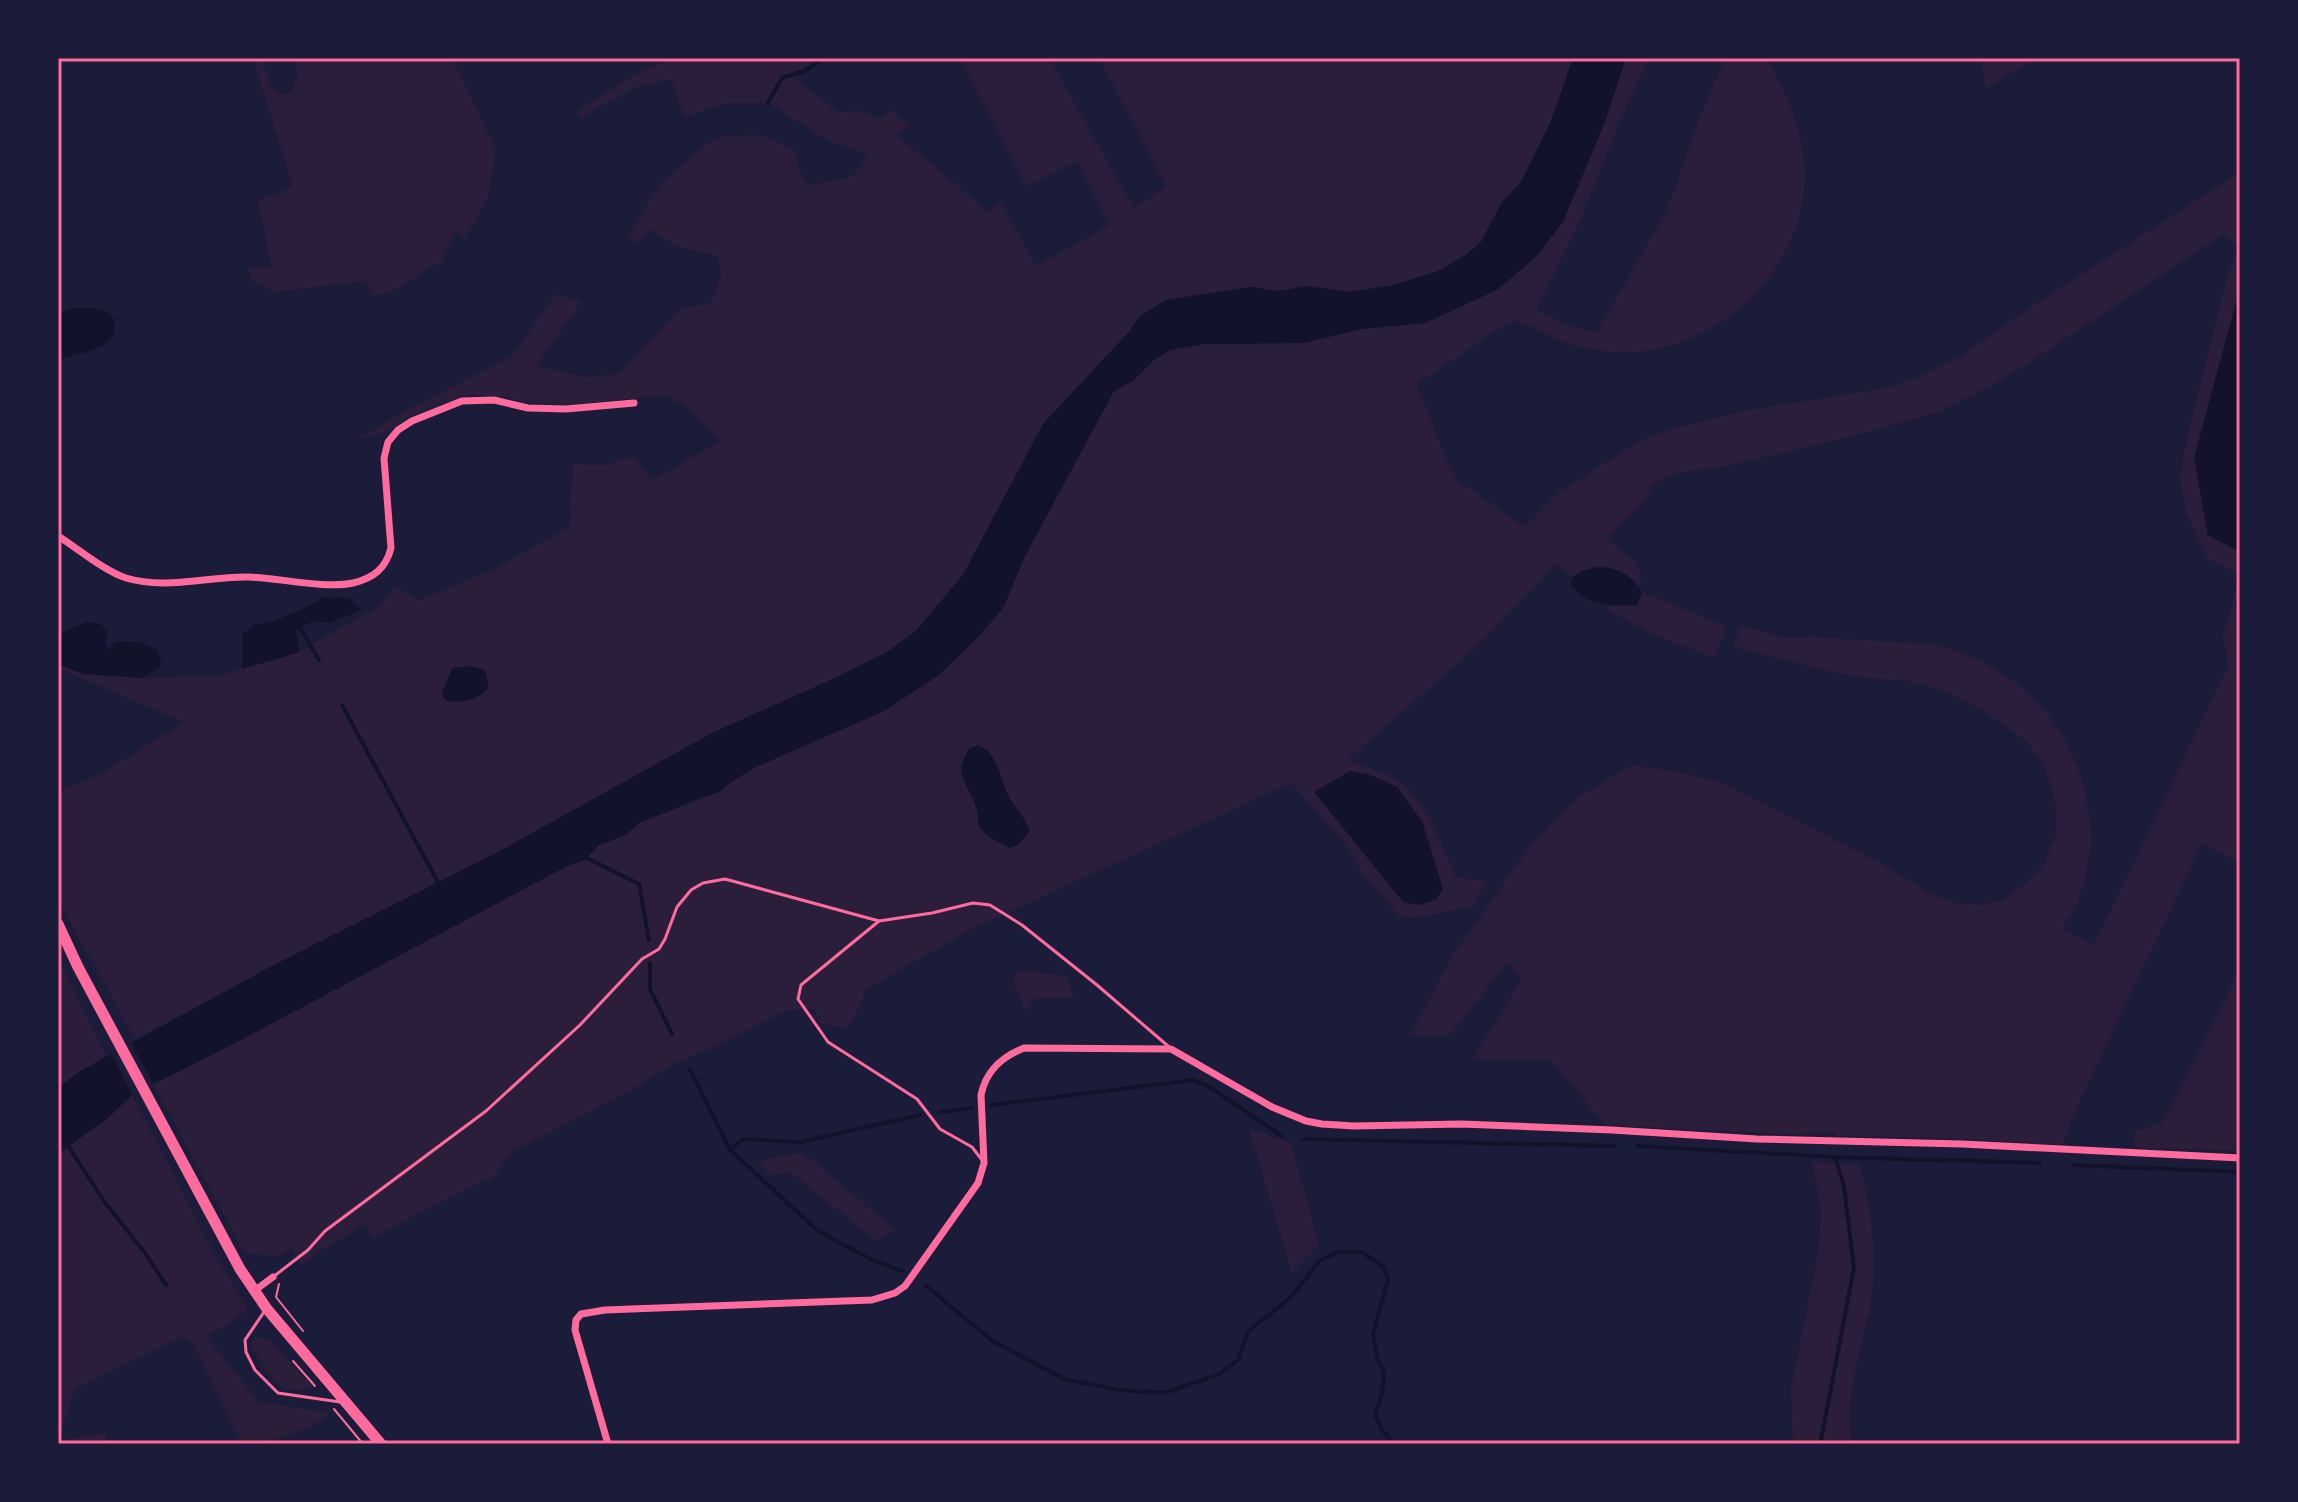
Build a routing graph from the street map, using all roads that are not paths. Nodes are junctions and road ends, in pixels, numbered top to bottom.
1 (634, 403) dead end
2 (58, 536) edge
3 (879, 921) junction
4 (58, 924) edge
5 (1171, 1049) junction
6 (2240, 1158) edge
7 (984, 1163) junction
8 (273, 1277) joint
9 (254, 1291) junction
10 (267, 1309) junction
11 (345, 1402) junction
12 (381, 1444) edge
13 (608, 1444) edge

1 - 2 street
3 - 5 lane
3 - 7 lane
3 - 8 lane
4 - 9 main road
5 - 6 street
5 - 7 street
7 - 13 street
8 - 9 street
9 - 10 main road
10 - 11 main road
10 - 11 lane
11 - 12 main road

